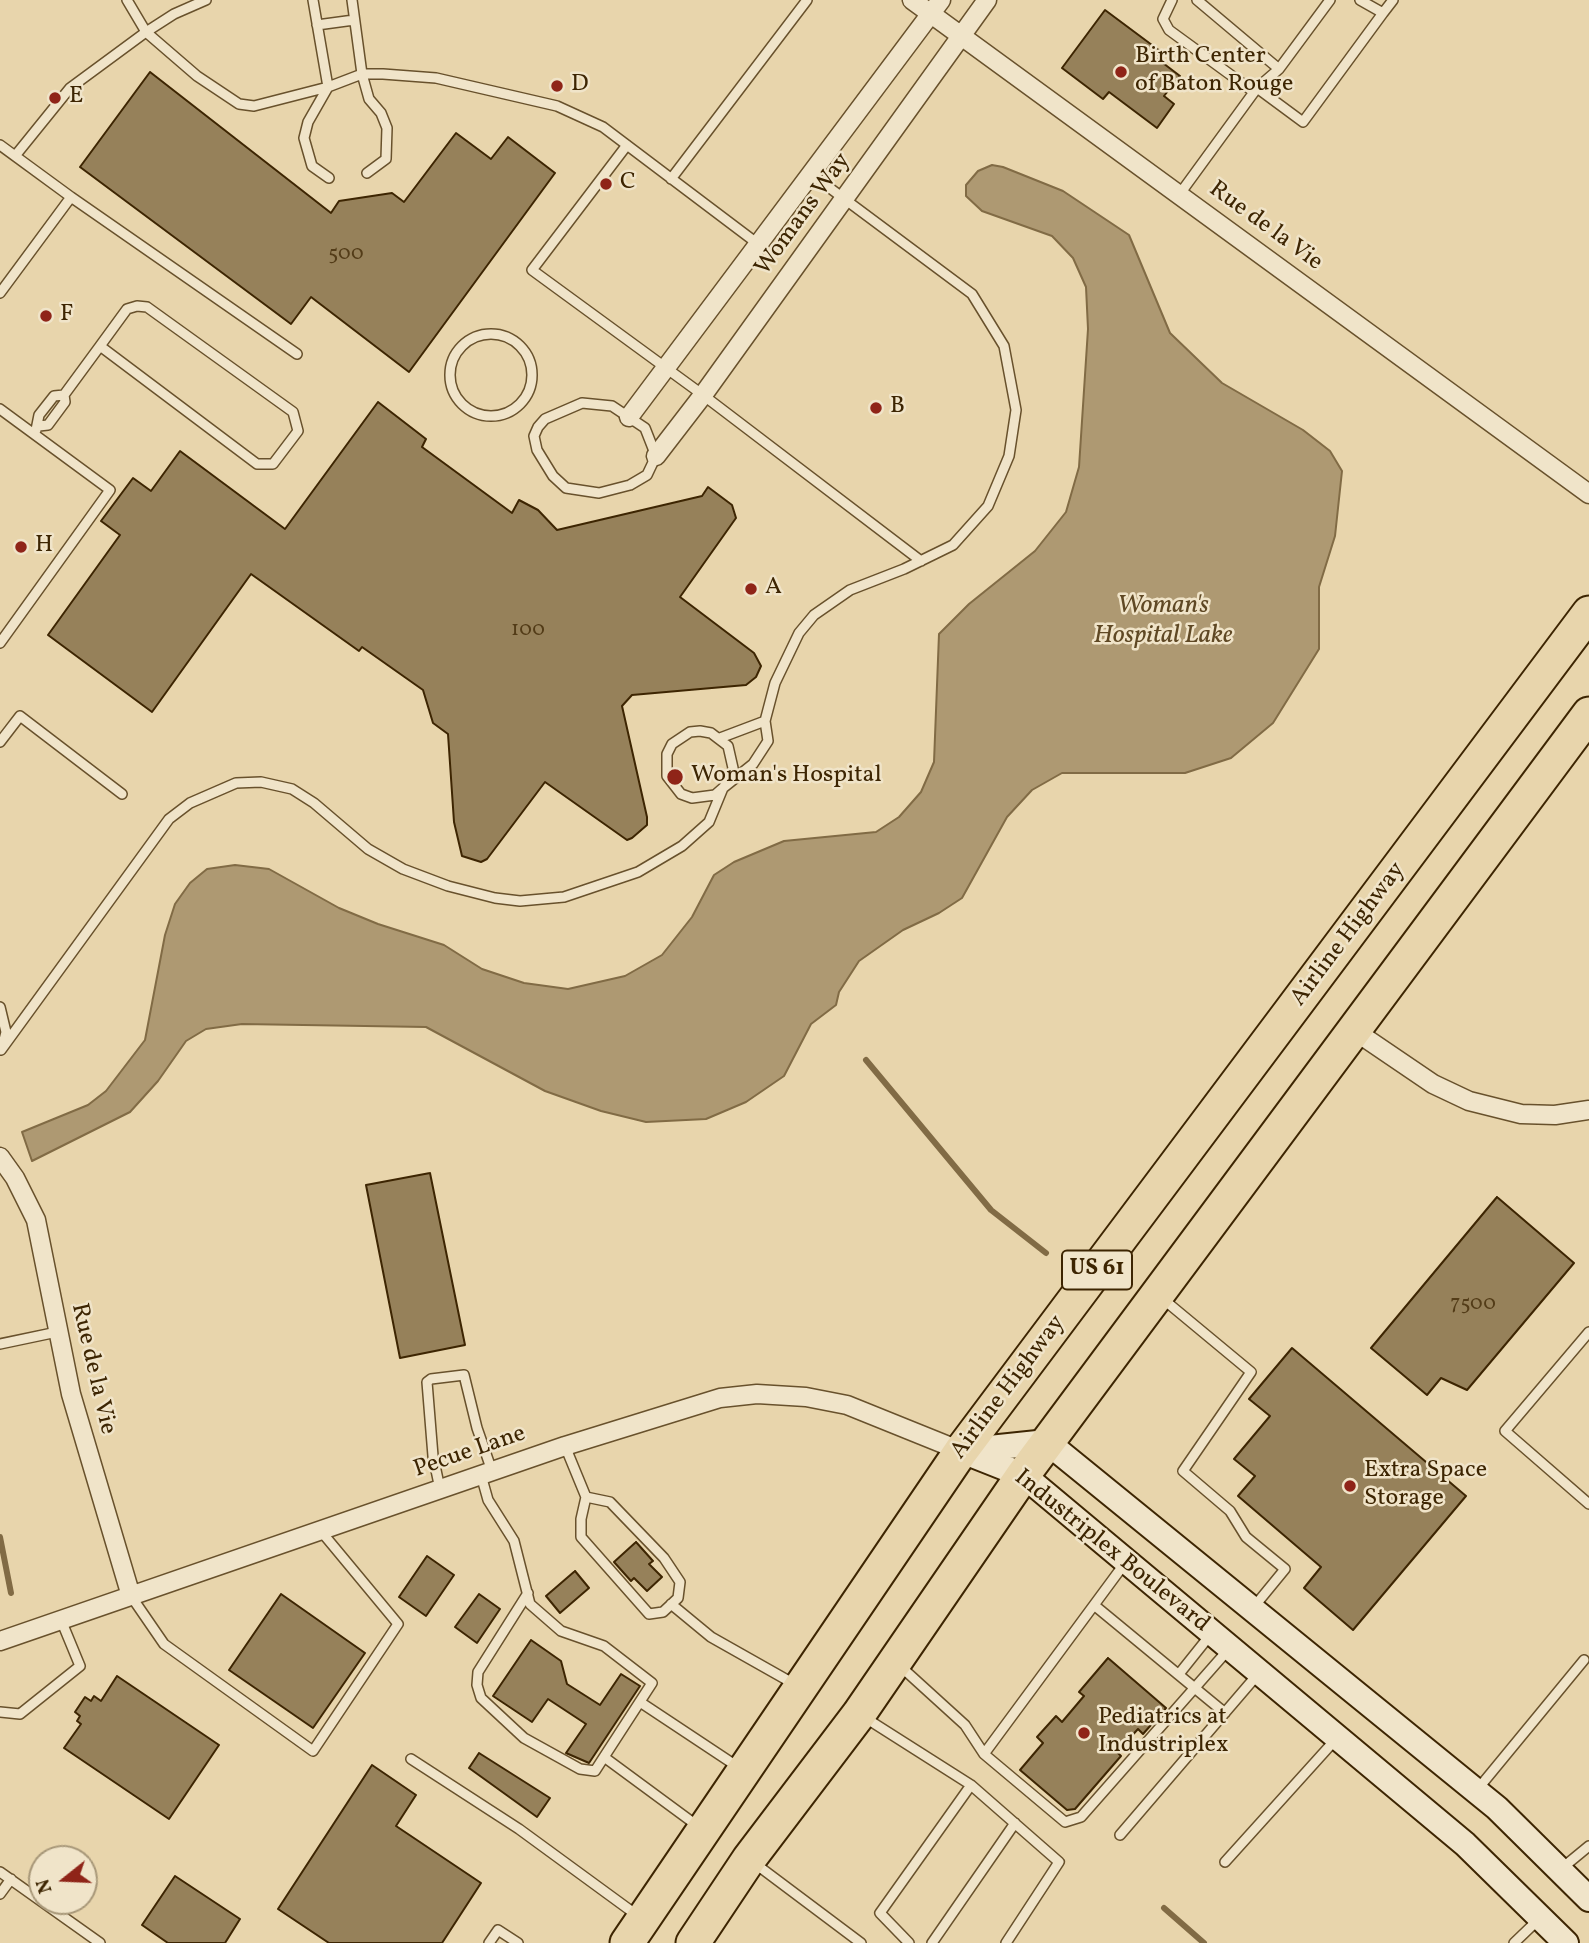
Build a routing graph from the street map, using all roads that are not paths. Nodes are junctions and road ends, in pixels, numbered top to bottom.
1 (127, 0) edge
2 (206, 0) edge
3 (313, 0) edge
4 (352, 0) edge
5 (807, 0) edge
6 (912, 0) edge
7 (987, 0) edge
8 (1172, 0) edge
9 (1197, 0) edge
10 (1330, 0) edge
11 (1360, 0) edge
12 (1393, 0) edge
13 (936, 7) edge
14 (1383, 13) junction
15 (355, 20) junction
16 (317, 26) junction
17 (146, 32) junction
18 (961, 36) junction
19 (1279, 69) junction
20 (362, 74) junction
21 (328, 87) junction
22 (1256, 90) junction
23 (0, 145) edge
24 (627, 145) junction
25 (15, 156) junction
26 (367, 173) dead end
27 (811, 174) junction
28 (329, 178) dead end
29 (671, 179) junction
30 (1179, 195) junction
31 (71, 197) junction
32 (846, 199) junction
33 (758, 244) junction
34 (0, 293) edge
35 (100, 346) junction
36 (298, 354) dead end
37 (665, 369) junction
38 (703, 395) junction
39 (0, 409) edge
40 (492, 417) joint
41 (629, 417) junction
42 (36, 430) junction
43 (656, 456) junction
44 (1589, 494) edge
45 (921, 561) junction
46 (1589, 613) edge
47 (0, 643) edge
48 (1589, 714) edge
49 (765, 721) junction
50 (720, 738) junction
51 (0, 742) edge
52 (723, 788) junction
53 (122, 794) dead end
54 (0, 1007) edge
55 (1352, 1028) junction
56 (0, 1051) edge
57 (1589, 1110) edge
58 (0, 1157) edge
59 (1156, 1294) junction
60 (57, 1332) junction
61 (1589, 1332) edge
62 (0, 1344) edge
63 (1047, 1442) junction
64 (565, 1446) junction
65 (961, 1451) junction
66 (487, 1473) junction
67 (1023, 1475) junction
68 (440, 1489) junction
69 (586, 1497) junction
70 (1589, 1504) edge
71 (320, 1530) junction
72 (1126, 1561) junction
73 (528, 1593) junction
74 (131, 1596) junction
75 (671, 1604) junction
76 (1094, 1605) junction
77 (1252, 1609) junction
78 (61, 1620) junction
79 (1221, 1640) junction
80 (0, 1641) edge
81 (1584, 1660) dead end
82 (895, 1662) junction
83 (1260, 1673) junction
84 (1179, 1674) junction
85 (1195, 1686) junction
86 (800, 1688) junction
87 (640, 1702) junction
88 (0, 1712) edge
89 (1225, 1713) junction
90 (859, 1714) junction
91 (1338, 1738) junction
92 (984, 1754) junction
93 (604, 1758) junction
94 (411, 1759) dead end
95 (743, 1771) junction
96 (971, 1785) junction
97 (1476, 1792) junction
98 (1015, 1823) junction
99 (704, 1830) junction
100 (1120, 1835) dead end
101 (1589, 1846) edge
102 (749, 1859) junction
103 (1225, 1862) dead end
104 (1560, 1870) junction
105 (0, 1872) edge
106 (11, 1879) junction
107 (0, 1894) edge
108 (1588, 1895) edge
109 (1540, 1917) junction
110 (635, 1931) edge
111 (100, 1943) edge
112 (489, 1943) edge
113 (517, 1943) edge
114 (693, 1943) edge
115 (861, 1943) edge
116 (909, 1943) edge
117 (932, 1943) edge
118 (1006, 1943) edge
119 (1514, 1943) edge
120 (1566, 1943) edge

1 - 17 lane
2 - 17 lane
3 - 16 lane
4 - 15 lane
5 - 29 lane
6 - 13 street, Rue de la Vie
7 - 18 street, Womans Way
8 - 22 lane
9 - 19 lane
10 - 19 lane
11 - 14 lane
12 - 14 lane
13 - 18 street, Rue de la Vie
13 - 27 street, Womans Way
14 - 22 lane
15 - 16 lane
15 - 20 lane
16 - 21 lane
17 - 21 lane
17 - 25 lane
18 - 30 street, Rue de la Vie
18 - 32 street, Womans Way
19 - 22 lane
20 - 21 lane
20 - 24 lane
20 - 26 lane
21 - 28 lane
22 - 30 lane
23 - 25 lane
24 - 29 lane
24 - 37 lane
25 - 31 lane
27 - 32 lane
27 - 33 street, Womans Way
29 - 33 lane
30 - 44 street, Rue de la Vie
31 - 34 lane
31 - 36 lane
32 - 38 street, Womans Way
32 - 45 lane
33 - 37 street, Womans Way
35 - 35 lane
35 - 42 lane
37 - 38 lane
37 - 41 street, Womans Way
38 - 43 street, Womans Way
38 - 45 lane
39 - 42 lane
40 - 40 lane
41 - 43 lane
41 - 43 lane
42 - 47 lane
45 - 49 lane
46 - 65 highway, Airline Highway / US 61
48 - 55 highway, US 61
49 - 50 lane
49 - 52 lane
50 - 52 lane
50 - 52 lane
51 - 53 lane
52 - 56 lane
54 - 56 lane
55 - 57 street
55 - 59 highway, US 61
58 - 60 street, Rue de la Vie
59 - 63 highway, US 61
59 - 77 lane
60 - 62 lane
60 - 74 street, Rue de la Vie
61 - 70 lane
63 - 65 street, Industriplex Boulevard
63 - 67 highway, US 61
63 - 77 street, Industriplex Boulevard
64 - 65 street, Pecue Lane
64 - 66 street, Pecue Lane
64 - 69 lane
65 - 67 street, Industriplex Boulevard
65 - 86 highway, Airline Highway / US 61
66 - 68 street, Pecue Lane
66 - 68 lane
66 - 73 lane
67 - 72 street, Industriplex Boulevard
67 - 82 highway, US 61
68 - 71 street, Pecue Lane
69 - 75 lane
69 - 75 lane
71 - 74 street, Pecue Lane
71 - 74 lane
72 - 76 lane
72 - 79 street, Industriplex Boulevard
73 - 87 lane
73 - 93 lane
74 - 78 street, Pecue Lane
75 - 86 lane
76 - 84 lane
76 - 92 lane
77 - 97 street, Industriplex Boulevard
78 - 80 street, Pecue Lane
78 - 88 lane
79 - 83 street, Industriplex Boulevard
79 - 84 lane
79 - 85 lane
81 - 97 lane
82 - 90 highway, US 61
82 - 92 lane
83 - 89 lane
83 - 91 street, Industriplex Boulevard
84 - 85 lane
85 - 89 lane
85 - 92 lane
86 - 95 highway, Airline Highway / US 61
87 - 93 lane
87 - 95 lane
89 - 100 lane
90 - 96 lane
90 - 102 highway, US 61
91 - 103 lane
91 - 109 street, Industriplex Boulevard
93 - 99 lane
94 - 110 lane
95 - 99 highway, Airline Highway / US 61
96 - 98 lane
96 - 116 lane
97 - 104 street, Industriplex Boulevard
98 - 117 lane
98 - 118 lane
99 - 110 highway, Airline Highway / US 61
101 - 104 lane
102 - 114 highway, US 61
102 - 115 lane
104 - 108 street, Industriplex Boulevard
105 - 106 lane
106 - 107 lane
106 - 111 lane
109 - 119 lane
109 - 120 street, Industriplex Boulevard
112 - 113 lane

